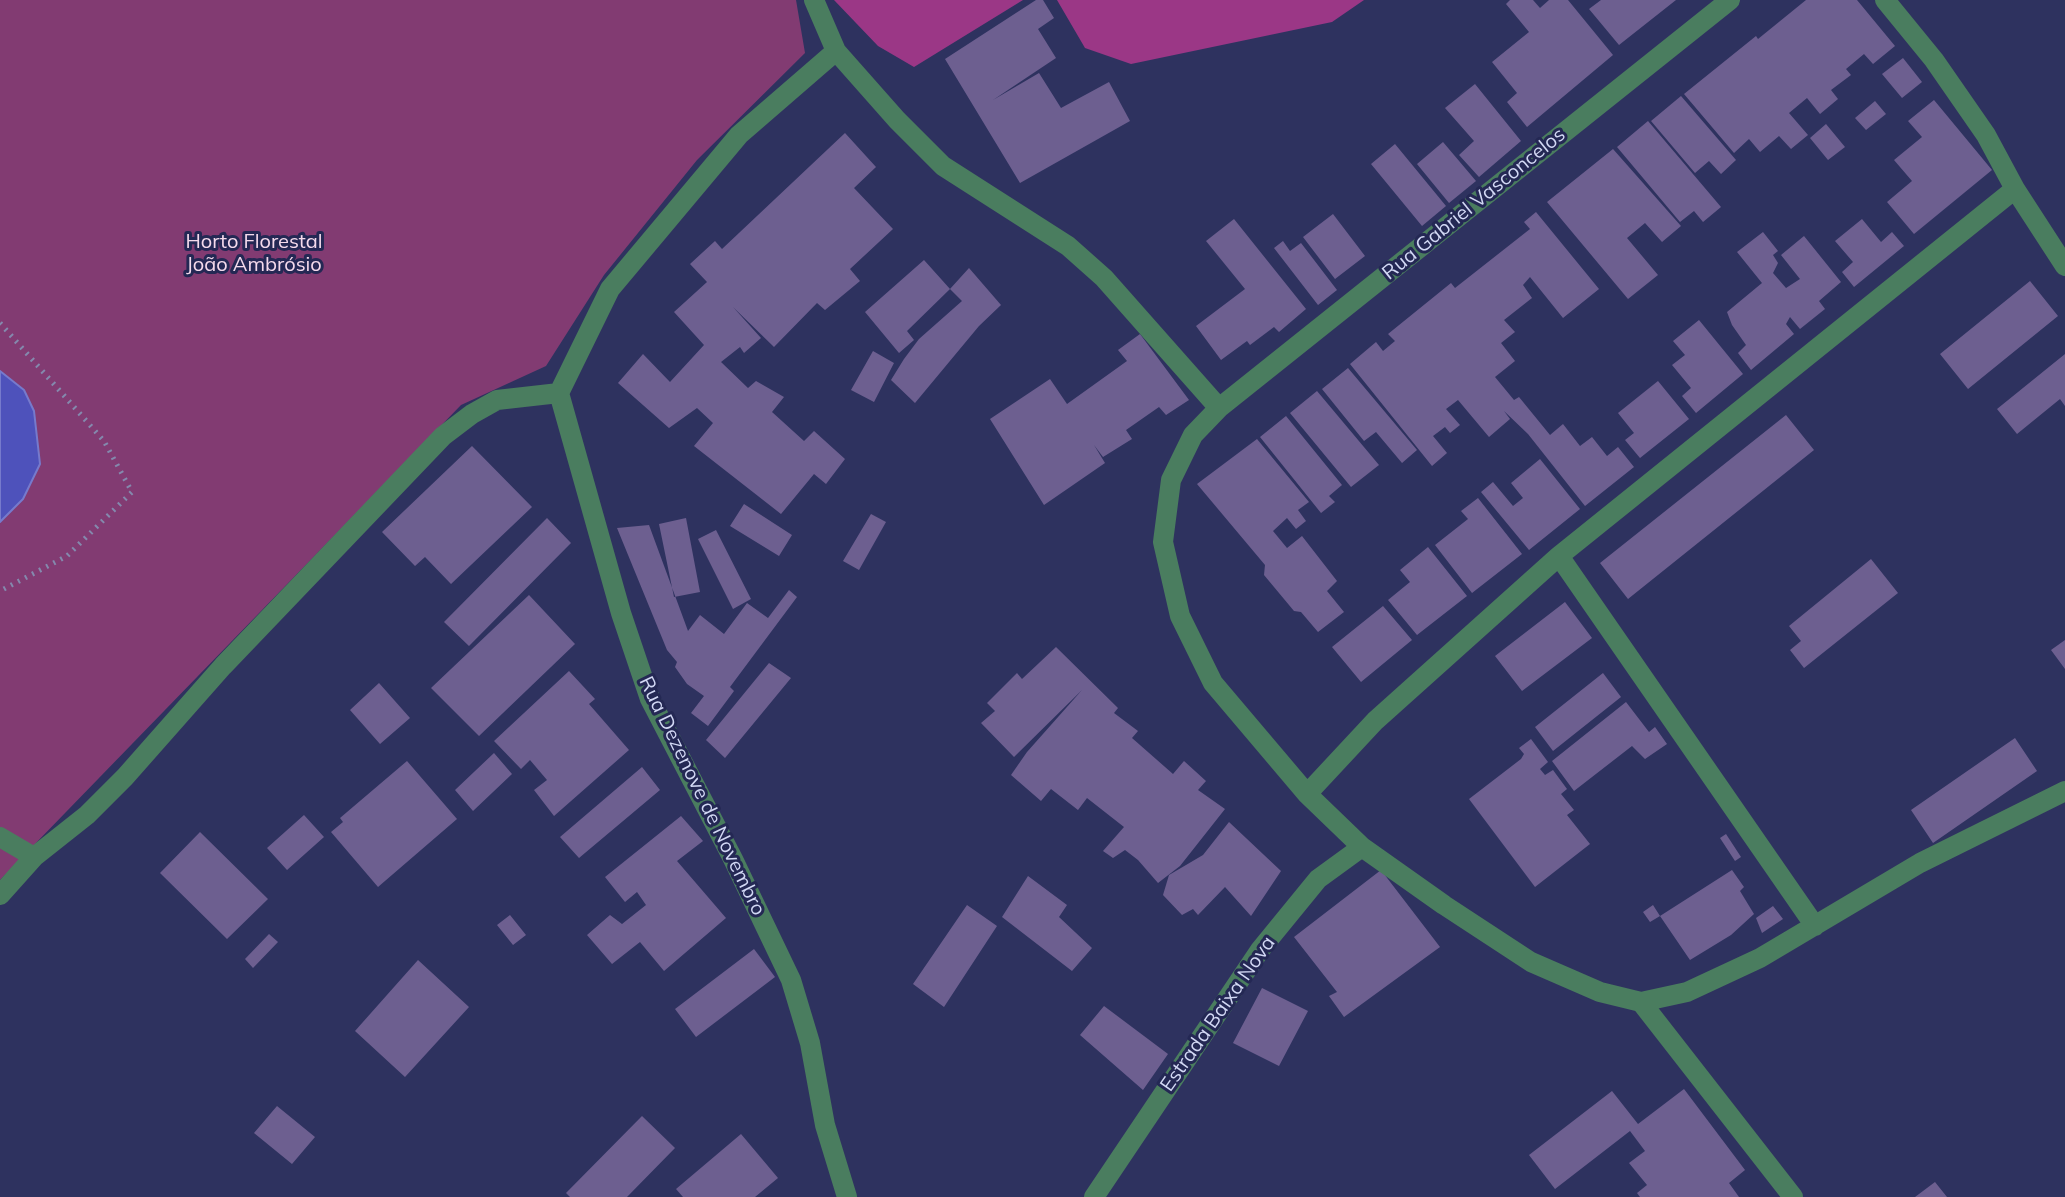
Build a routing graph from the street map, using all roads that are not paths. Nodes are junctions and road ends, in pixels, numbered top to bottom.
1 (814, 0) edge
2 (1730, 0) edge
3 (1885, 0) edge
4 (836, 51) junction
5 (2015, 189) junction
6 (2065, 266) edge
7 (559, 393) junction
8 (1219, 408) junction
9 (1559, 556) junction
10 (2065, 791) edge
11 (1307, 794) junction
12 (0, 837) edge
13 (1362, 847) junction
14 (34, 857) junction
15 (0, 895) edge
16 (1815, 926) junction
17 (1641, 1002) junction
18 (847, 1197) edge
19 (1094, 1197) edge
20 (1793, 1197) edge

1 - 4 street
2 - 8 street, Rua Gabriel Vasconcelos
3 - 5 street
4 - 7 street
4 - 8 street
5 - 6 street
5 - 9 street
7 - 14 street
7 - 18 street, Rua Dezenove de Novembro
8 - 11 street, Rua Gabriel Vasconcelos
9 - 11 street
9 - 16 street
10 - 16 street
11 - 13 street, Rua Gabriel Vasconcelos
12 - 14 street
13 - 17 street, Rua Gabriel Vasconcelos
13 - 19 street, Estrada Baixa Nova
14 - 15 street
16 - 17 street
17 - 20 street

